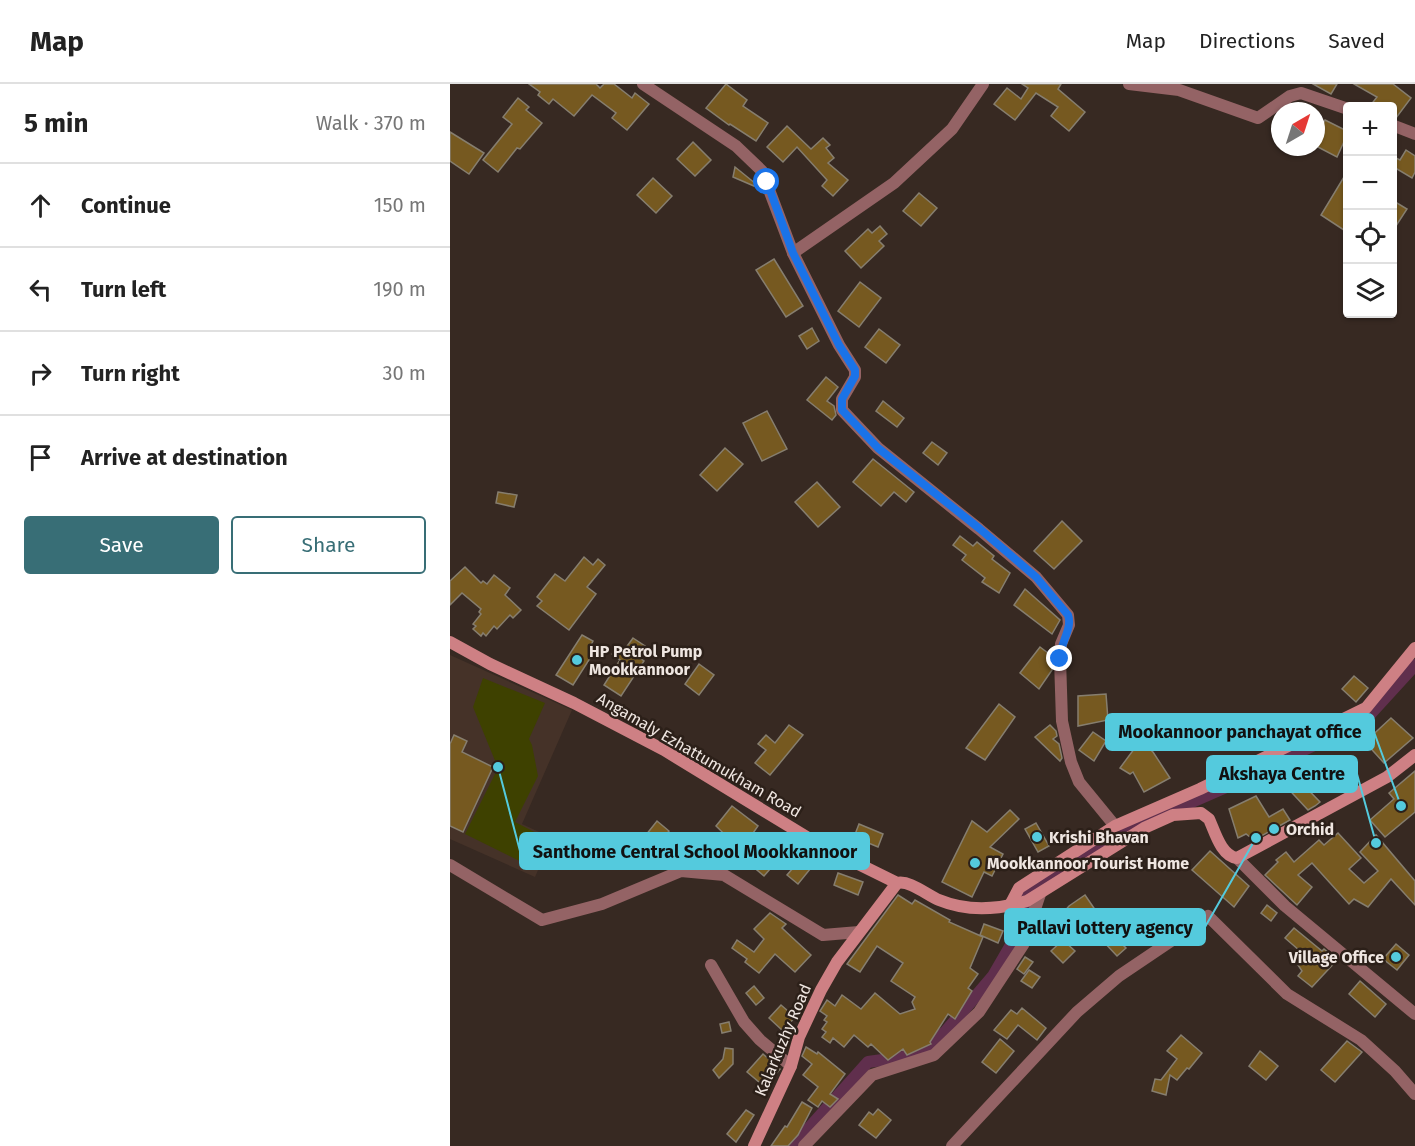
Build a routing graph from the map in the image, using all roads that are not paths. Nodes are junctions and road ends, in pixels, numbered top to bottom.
1 (644, 84) edge
2 (983, 84) edge
3 (1129, 84) edge
4 (1343, 108) edge
5 (1397, 127) edge
6 (1415, 134) edge
7 (793, 253) junction
8 (450, 642) edge
9 (1415, 648) edge
10 (1415, 755) edge
11 (1115, 826) junction
12 (1237, 858) junction
13 (450, 865) edge
14 (897, 883) junction
15 (1040, 894) junction
16 (1009, 907) junction
17 (859, 932) junction
18 (711, 965) dead end
19 (1415, 1014) edge
20 (791, 1066) junction
21 (1415, 1094) edge
22 (754, 1146) edge
23 (804, 1146) edge
24 (952, 1146) edge

1 - 7 street
2 - 7 street
3 - 4 street
5 - 6 street
7 - 11 street
8 - 14 street, Angamaly Ezhattumukham Road
9 - 11 street
10 - 12 street
11 - 16 street
12 - 15 street
12 - 19 street
13 - 17 street
14 - 16 street
14 - 17 street, Kalarkuzhy Road
15 - 16 street
15 - 23 street
17 - 20 street, Kalarkuzhy Road
18 - 20 street
20 - 22 street, Kalarkuzhy Road
21 - 24 street

